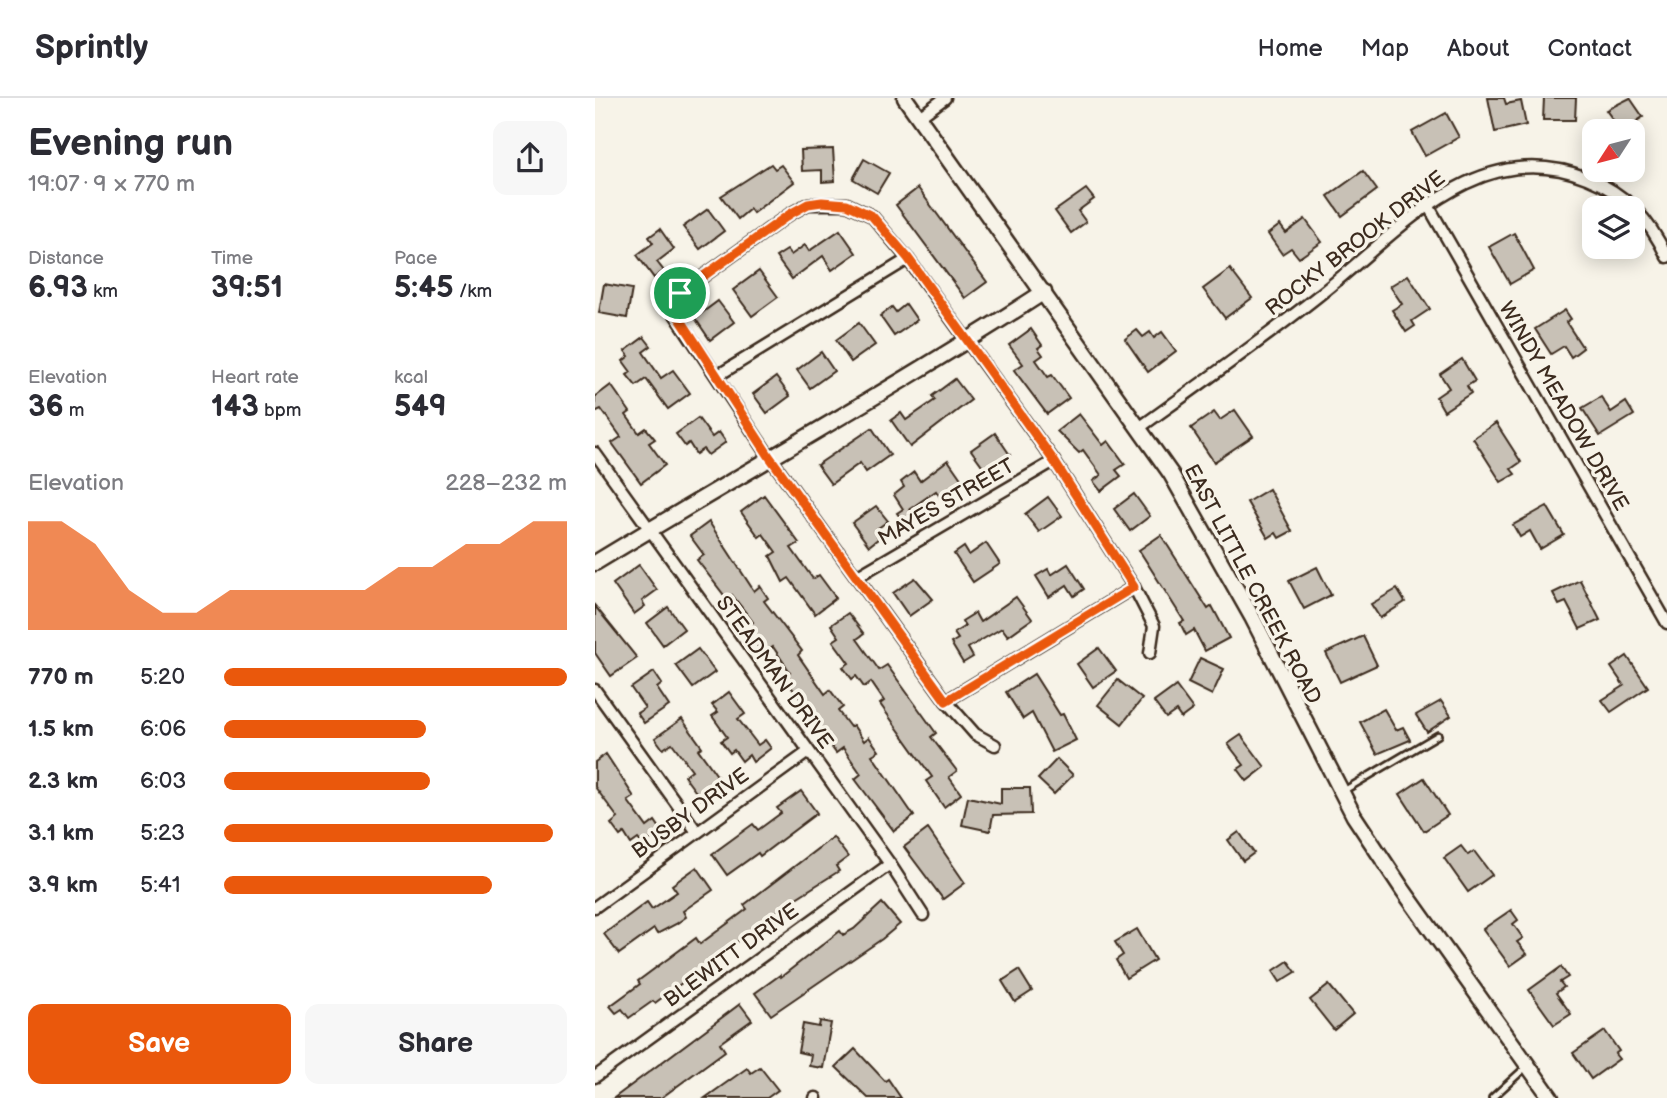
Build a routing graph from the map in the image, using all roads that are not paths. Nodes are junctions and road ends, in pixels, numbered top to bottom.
1 (905, 98) edge
2 (945, 98) edge
3 (918, 118) junction
4 (1429, 207) junction
5 (1667, 257) edge
6 (908, 258) junction
7 (1044, 292) junction
8 (967, 342) junction
9 (717, 376) junction
10 (1139, 428) junction
11 (595, 453) edge
12 (769, 456) junction
13 (1054, 461) junction
14 (649, 530) junction
15 (595, 563) edge
16 (858, 576) junction
17 (1134, 587) junction
18 (1667, 624) edge
19 (1150, 653) dead end
20 (595, 690) edge
21 (946, 701) junction
22 (1438, 735) dead end
23 (995, 745) dead end
24 (808, 752) junction
25 (1341, 792) junction
26 (697, 832) junction
27 (890, 864) junction
28 (595, 907) edge
29 (923, 915) dead end
30 (1527, 1066) junction
31 (595, 1077) edge
32 (1492, 1098) edge
33 (1551, 1098) edge

1 - 3 street, EAST LITTLE CREEK ROAD
2 - 3 street
3 - 7 street, EAST LITTLE CREEK ROAD
4 - 5 street, ROCKY BROOK DRIVE
4 - 10 street, ROCKY BROOK DRIVE
4 - 18 street, WINDY MEADOW DRIVE
6 - 8 street
6 - 9 street
6 - 9 street
7 - 8 street
7 - 10 street, EAST LITTLE CREEK ROAD
8 - 12 street
8 - 13 street
9 - 12 street
10 - 25 street, EAST LITTLE CREEK ROAD
11 - 14 street, STEADMAN DRIVE
12 - 14 street
12 - 16 street
13 - 16 street, MAYES STREET
13 - 17 street
14 - 15 street
14 - 24 street, STEADMAN DRIVE
16 - 21 street
17 - 19 street
17 - 21 street
20 - 26 street
21 - 23 street
22 - 25 lane
24 - 26 street, BUSBY DRIVE
24 - 27 street, STEADMAN DRIVE
25 - 30 street, EAST LITTLE CREEK ROAD
26 - 28 street, BUSBY DRIVE
27 - 29 street, STEADMAN DRIVE
27 - 31 street, BLEWITT DRIVE
30 - 32 lane
30 - 33 street, EAST LITTLE CREEK ROAD

